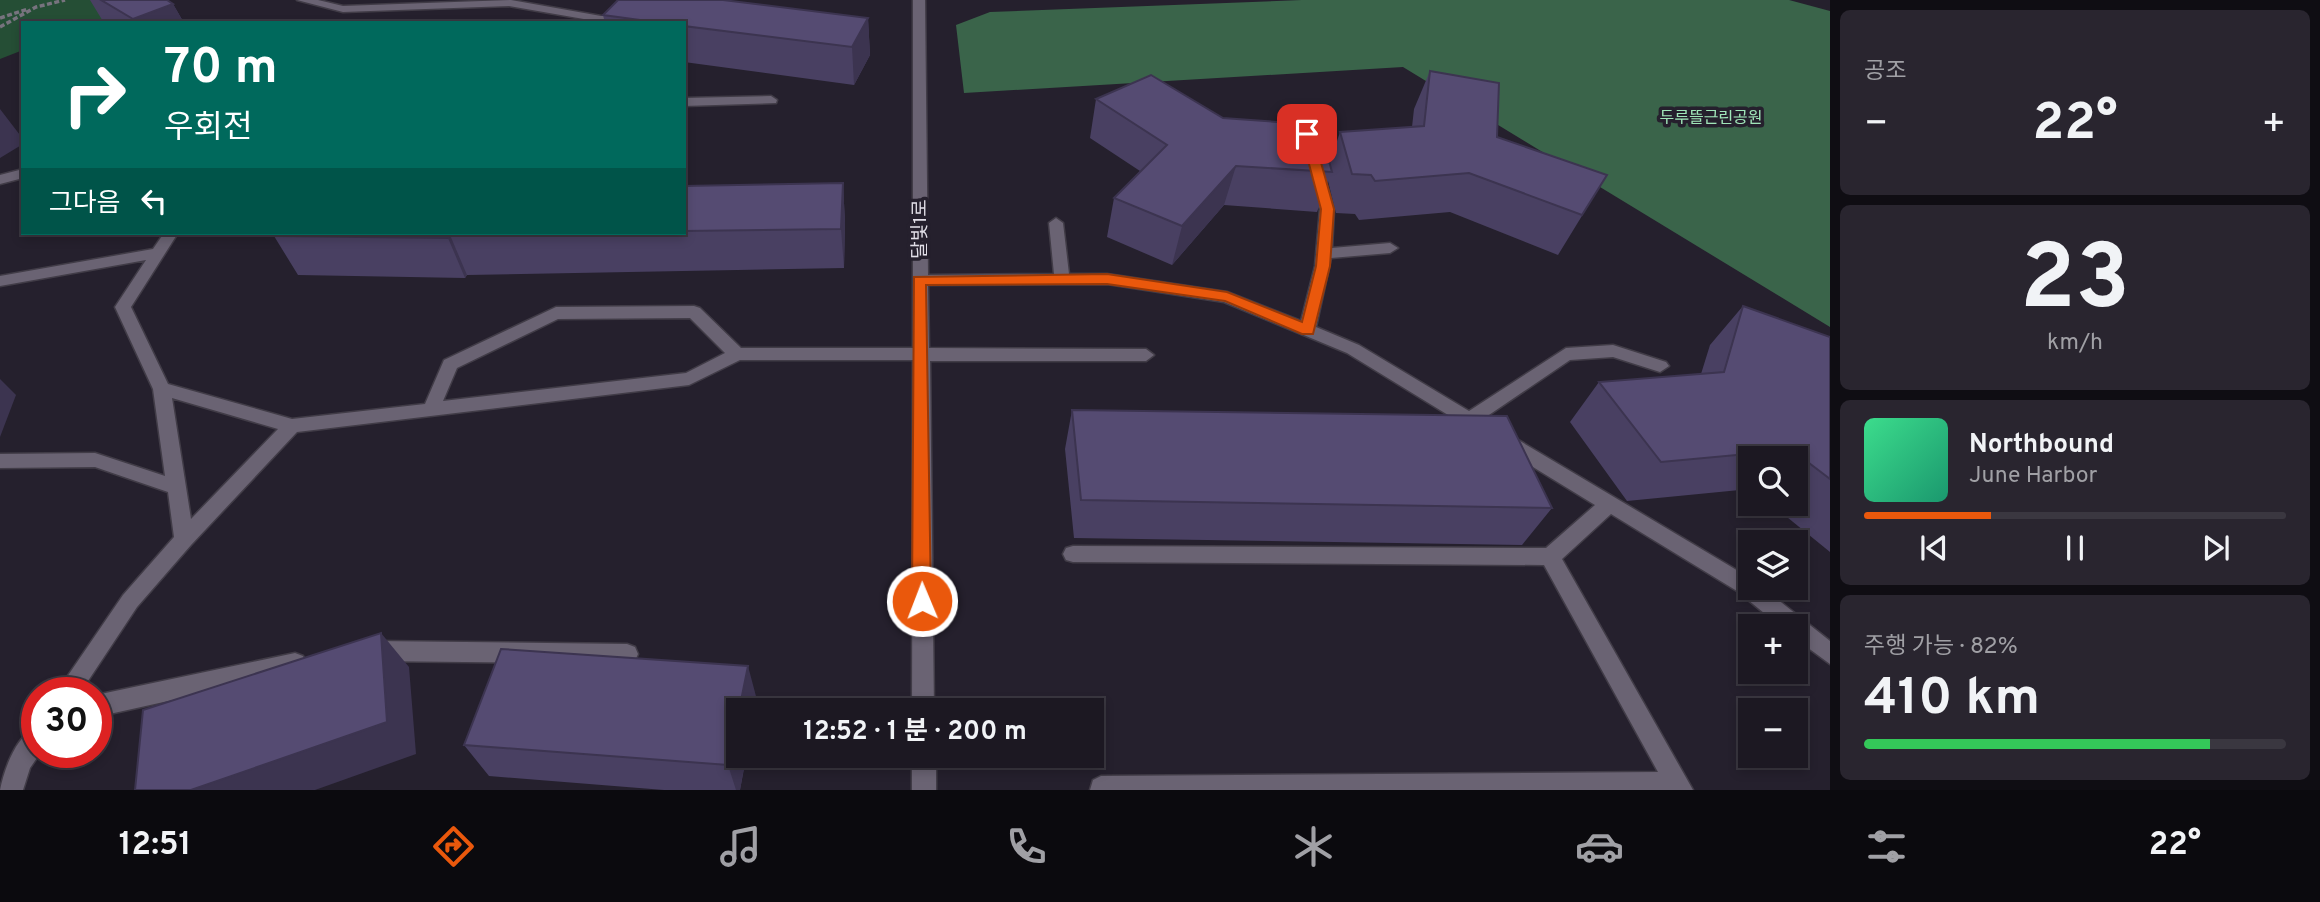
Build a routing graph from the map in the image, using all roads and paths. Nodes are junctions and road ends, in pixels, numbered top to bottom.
1 (65, 0) edge
2 (303, 0) edge
3 (919, 0) edge
4 (36, 7) junction
5 (421, 9) junction
6 (0, 18) edge
7 (411, 21) edge
8 (600, 21) edge
9 (652, 21) edge
10 (0, 27) edge
11 (771, 100) dead end
12 (686, 102) edge
13 (1314, 159) edge
14 (21, 174) edge
15 (0, 180) edge
16 (1056, 223) dead end
17 (170, 235) edge
18 (1390, 248) dead end
19 (158, 253) junction
20 (1324, 254) junction
21 (1062, 279) junction
22 (919, 280) junction
23 (0, 281) edge
24 (1307, 330) junction
25 (737, 354) junction
26 (919, 354) junction
27 (1146, 355) dead end
28 (1660, 366) dead end
29 (162, 389) junction
30 (432, 408) junction
31 (1470, 419) junction
32 (292, 426) junction
33 (0, 461) edge
34 (177, 488) junction
35 (1609, 504) junction
36 (184, 539) junction
37 (1073, 554) dead end
38 (1550, 557) junction
39 (351, 651) edge
40 (628, 654) dead end
41 (1830, 654) edge
42 (311, 660) edge
43 (78, 677) edge
44 (923, 698) edge
45 (112, 703) edge
46 (21, 762) edge
47 (923, 768) edge
48 (1679, 787) edge
49 (1101, 788) dead end
50 (11, 790) edge
51 (924, 790) edge

1 - 4 path
2 - 5 street
3 - 22 street, 달빛1로
4 - 6 path
4 - 10 path
5 - 7 street
5 - 8 street
8 - 9 street
11 - 12 street
13 - 20 street
14 - 15 street
16 - 21 street
17 - 19 street
18 - 20 street
19 - 23 street
19 - 29 street
20 - 24 street
21 - 22 street
21 - 24 street
22 - 26 street, 달빛1로
24 - 31 street
25 - 26 street
25 - 30 street
25 - 30 street
26 - 27 street
26 - 44 street, 달빛1로
28 - 31 street
29 - 32 street
29 - 34 street
30 - 32 street
31 - 35 street
32 - 36 street
33 - 34 street
34 - 36 street
35 - 38 street
35 - 41 street
36 - 43 street
37 - 38 street
38 - 48 street
39 - 40 street
42 - 45 street
46 - 50 street
47 - 51 street
48 - 49 street

